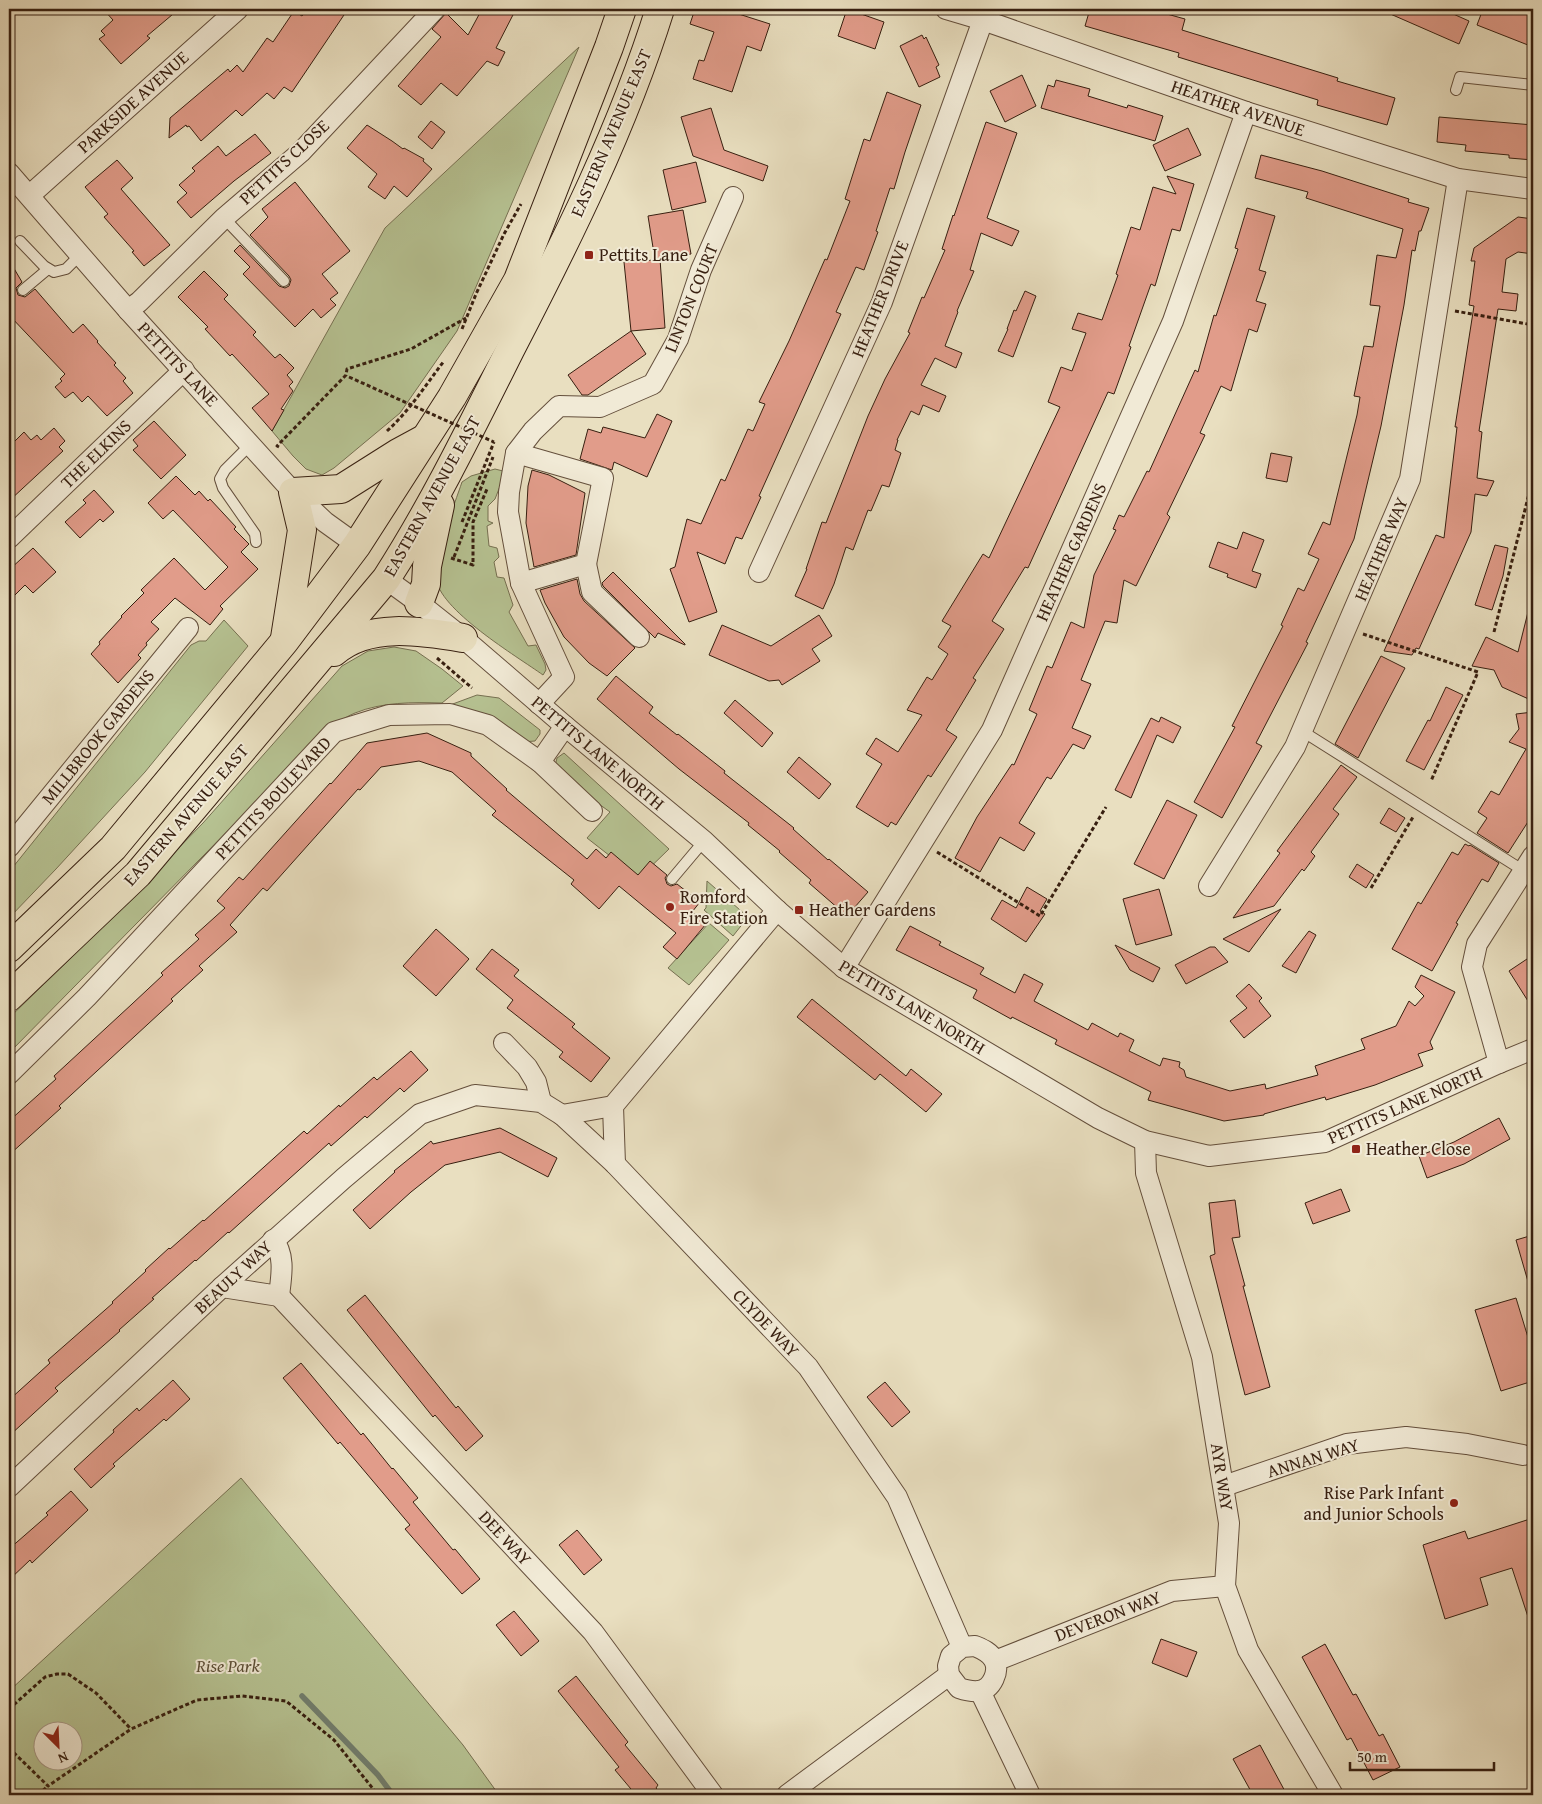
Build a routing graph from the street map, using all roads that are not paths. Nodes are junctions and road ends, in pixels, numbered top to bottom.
1 (435, 9) edge
2 (622, 9) edge
3 (660, 9) edge
4 (946, 9) edge
5 (227, 12) edge
6 (984, 14) edge
7 (1533, 85) edge
8 (1456, 90) dead end
9 (1246, 112) junction
10 (9, 173) edge
11 (1458, 179) junction
12 (1533, 189) edge
13 (30, 195) junction
14 (733, 197) dead end
15 (224, 218) junction
16 (20, 241) dead end
17 (81, 254) junction
18 (48, 269) junction
19 (284, 281) dead end
20 (23, 290) dead end
21 (128, 310) junction
22 (184, 370) junction
23 (427, 437) junction
24 (251, 444) junction
25 (516, 453) junction
26 (446, 477) junction
27 (293, 492) junction
28 (9, 538) edge
29 (256, 542) dead end
30 (357, 545) junction
31 (586, 564) junction
32 (759, 572) dead end
33 (386, 579) junction
34 (521, 583) junction
35 (419, 603) junction
36 (188, 628) dead end
37 (639, 637) dead end
38 (463, 638) junction
39 (284, 642) junction
40 (303, 679) junction
41 (539, 704) junction
42 (566, 726) junction
43 (1302, 731) junction
44 (540, 762) junction
45 (592, 811) dead end
46 (704, 841) junction
47 (9, 847) edge
48 (1529, 863) edge
49 (672, 879) dead end
50 (1209, 886) dead end
51 (777, 910) junction
52 (9, 948) edge
53 (844, 968) junction
54 (9, 997) edge
55 (504, 1043) dead end
56 (1533, 1049) edge
57 (1500, 1063) junction
58 (9, 1074) edge
59 (475, 1095) joint
60 (541, 1102) junction
61 (613, 1106) junction
62 (562, 1114) junction
63 (1145, 1141) junction
64 (615, 1164) junction
65 (274, 1240) junction
66 (222, 1287) junction
67 (279, 1296) junction
68 (1523, 1455) dead end
69 (1224, 1486) junction
70 (9, 1487) edge
71 (1225, 1586) junction
72 (962, 1647) junction
73 (995, 1660) junction
74 (949, 1675) junction
75 (980, 1691) junction
76 (713, 1795) edge
77 (786, 1795) edge
78 (1030, 1795) edge
79 (1333, 1795) edge

1 - 15 street, PETTITS CLOSE
2 - 23 highway, EASTERN AVENUE EAST
3 - 26 highway, EASTERN AVENUE EAST
4 - 6 street, HEATHER AVENUE
5 - 13 street, PARKSIDE AVENUE
6 - 9 street, HEATHER AVENUE
6 - 32 street, HEATHER DRIVE
7 - 8 lane
9 - 11 street, HEATHER AVENUE
9 - 53 street, HEATHER GARDENS
10 - 13 street, PETTITS LANE
11 - 12 street, HEATHER AVENUE
11 - 43 street, HEATHER WAY
13 - 17 street, PETTITS LANE
14 - 25 street, LINTON COURT
15 - 19 lane
15 - 21 street, PETTITS CLOSE
16 - 18 lane
17 - 18 lane
17 - 21 street, PETTITS LANE
18 - 20 lane
21 - 22 street, PETTITS LANE
22 - 24 street, PETTITS LANE
22 - 28 street, THE ELKINS
23 - 27 highway
23 - 30 highway, EASTERN AVENUE EAST
24 - 27 street, PETTITS LANE
24 - 29 lane
25 - 31 street
25 - 34 street
26 - 33 highway, EASTERN AVENUE EAST
26 - 35 highway
27 - 30 street, PETTITS LANE
27 - 39 highway
30 - 33 highway
30 - 39 highway, EASTERN AVENUE EAST
31 - 34 street
31 - 37 street
33 - 35 street, PETTITS LANE NORTH
33 - 40 highway, EASTERN AVENUE EAST
34 - 41 street
35 - 38 street, PETTITS LANE NORTH
36 - 47 street, MILLBROOK GARDENS
38 - 40 highway
38 - 41 street, PETTITS LANE NORTH
39 - 52 highway, EASTERN AVENUE EAST
40 - 54 highway, EASTERN AVENUE EAST
41 - 42 street, PETTITS LANE NORTH
42 - 44 street
42 - 46 street, PETTITS LANE NORTH
43 - 48 lane
43 - 50 street, HEATHER WAY
44 - 45 street, PETTITS BOULEVARD
44 - 58 street, PETTITS BOULEVARD
46 - 49 lane
46 - 51 street, PETTITS LANE NORTH
48 - 57 street
51 - 53 street, PETTITS LANE NORTH
51 - 61 street
53 - 63 street, PETTITS LANE NORTH
55 - 60 street
56 - 57 street, PETTITS LANE NORTH
57 - 63 street, PETTITS LANE NORTH
59 - 60 street, CLYDE WAY
59 - 65 street, BEAULY WAY
60 - 62 street, CLYDE WAY
61 - 62 street
61 - 64 street
62 - 64 street, CLYDE WAY
63 - 69 street, AYR WAY
64 - 72 street, CLYDE WAY
65 - 66 street, BEAULY WAY
65 - 67 street
66 - 67 street
66 - 70 street, BEAULY WAY
67 - 76 street, DEE WAY
68 - 69 street, ANNAN WAY
69 - 71 street, AYR WAY
71 - 73 street, DEVERON WAY
71 - 79 street, AYR WAY
72 - 73 street
72 - 74 street
73 - 75 street
74 - 75 street
74 - 77 street
75 - 78 street

